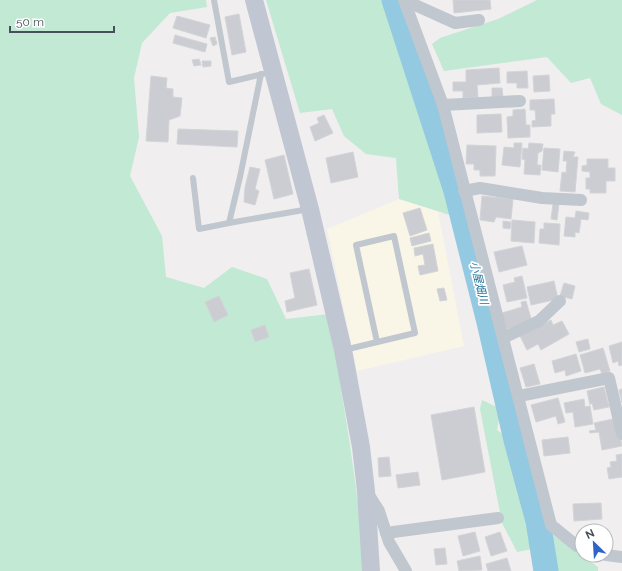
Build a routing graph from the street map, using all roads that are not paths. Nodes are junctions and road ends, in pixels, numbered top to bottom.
1 (214, 0) edge
2 (254, 0) edge
3 (404, 0) edge
4 (479, 20) dead end
5 (267, 73) junction
6 (520, 101) dead end
7 (443, 105) junction
8 (193, 178) dead end
9 (464, 191) junction
10 (581, 200) dead end
11 (310, 209) junction
12 (229, 223) junction
13 (560, 301) dead end
14 (503, 338) junction
15 (377, 342) junction
16 (342, 350) junction
17 (519, 396) junction
18 (622, 434) edge
19 (366, 491) junction
20 (498, 518) dead end
21 (386, 533) junction
22 (574, 544) edge
23 (371, 571) edge
24 (407, 571) edge

1 - 5 lane
2 - 5 street
3 - 4 street
3 - 7 street
5 - 11 street
5 - 12 lane
6 - 7 street
7 - 9 street
8 - 12 lane
9 - 10 street
9 - 14 street
11 - 12 lane
11 - 16 street
13 - 14 street
14 - 17 street
15 - 15 lane
15 - 16 lane
16 - 19 street
17 - 18 street
17 - 22 street
19 - 21 street
19 - 23 street
20 - 21 street
21 - 24 street

